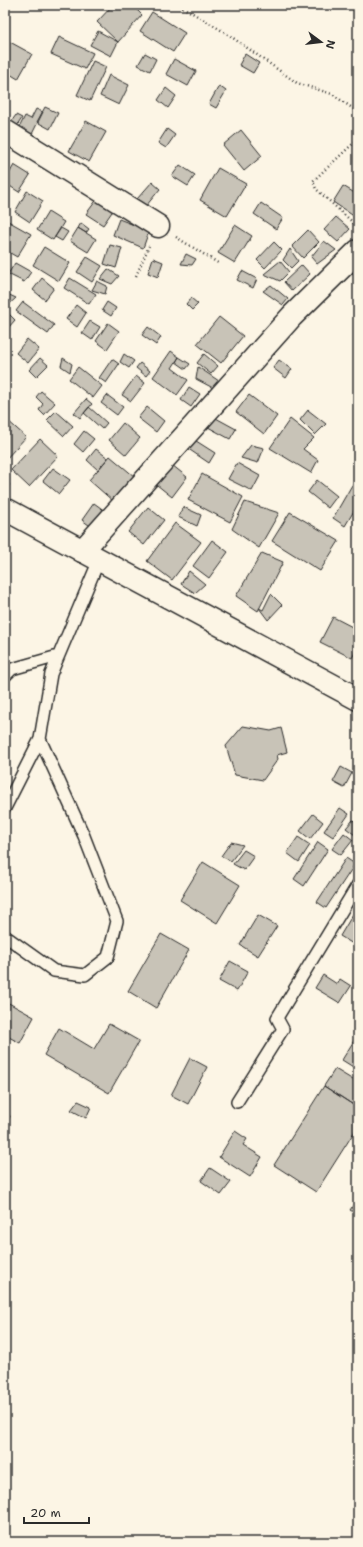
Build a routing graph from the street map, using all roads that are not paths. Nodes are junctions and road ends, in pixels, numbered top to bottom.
1 (5, 131) edge
2 (158, 226) road end
3 (358, 251) edge
4 (5, 509) edge
5 (91, 555) junction
6 (58, 656) junction
7 (5, 676) edge
8 (358, 699) edge
9 (40, 739) junction
10 (5, 808) edge
11 (358, 884) edge
12 (5, 936) edge
13 (237, 1102) dead end

1 - 2 street
3 - 5 street
4 - 5 street
5 - 6 lane
5 - 8 street
6 - 7 lane
6 - 9 lane
9 - 10 lane
9 - 12 lane
11 - 13 lane

